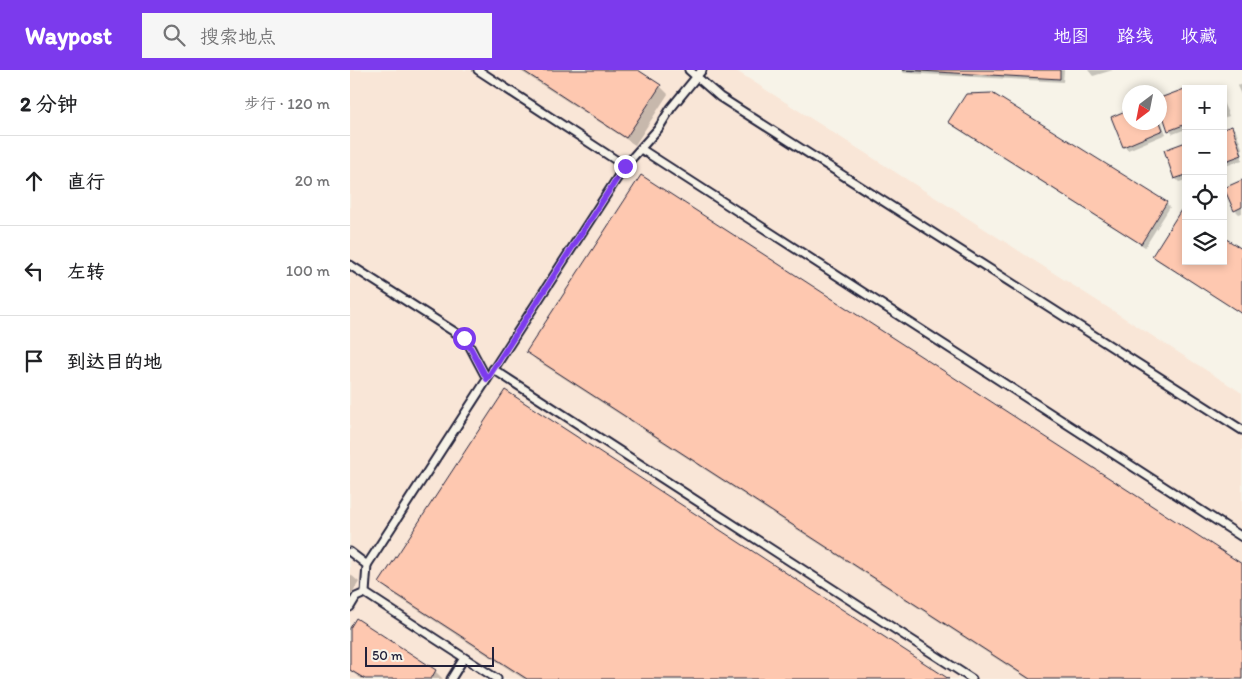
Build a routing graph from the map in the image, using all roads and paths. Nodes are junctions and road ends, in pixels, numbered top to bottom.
1 (478, 70) edge
2 (689, 70) edge
3 (702, 70) edge
4 (696, 77) junction
5 (641, 149) junction
6 (625, 166) junction
7 (350, 265) edge
8 (493, 369) junction
9 (487, 379) junction
10 (1242, 430) edge
11 (1242, 537) edge
12 (350, 552) edge
13 (367, 565) junction
14 (365, 593) junction
15 (350, 606) edge
16 (464, 658) junction
17 (451, 679) edge
18 (497, 679) edge
19 (972, 679) edge

1 - 6 lane
2 - 4 lane
3 - 4 lane
4 - 5 lane
4 - 10 lane
5 - 6 lane
5 - 11 lane
6 - 8 lane
7 - 9 lane
8 - 9 lane
8 - 19 lane
9 - 13 lane
12 - 13 lane
13 - 14 lane
14 - 15 lane
14 - 16 lane
16 - 17 lane
16 - 18 lane

